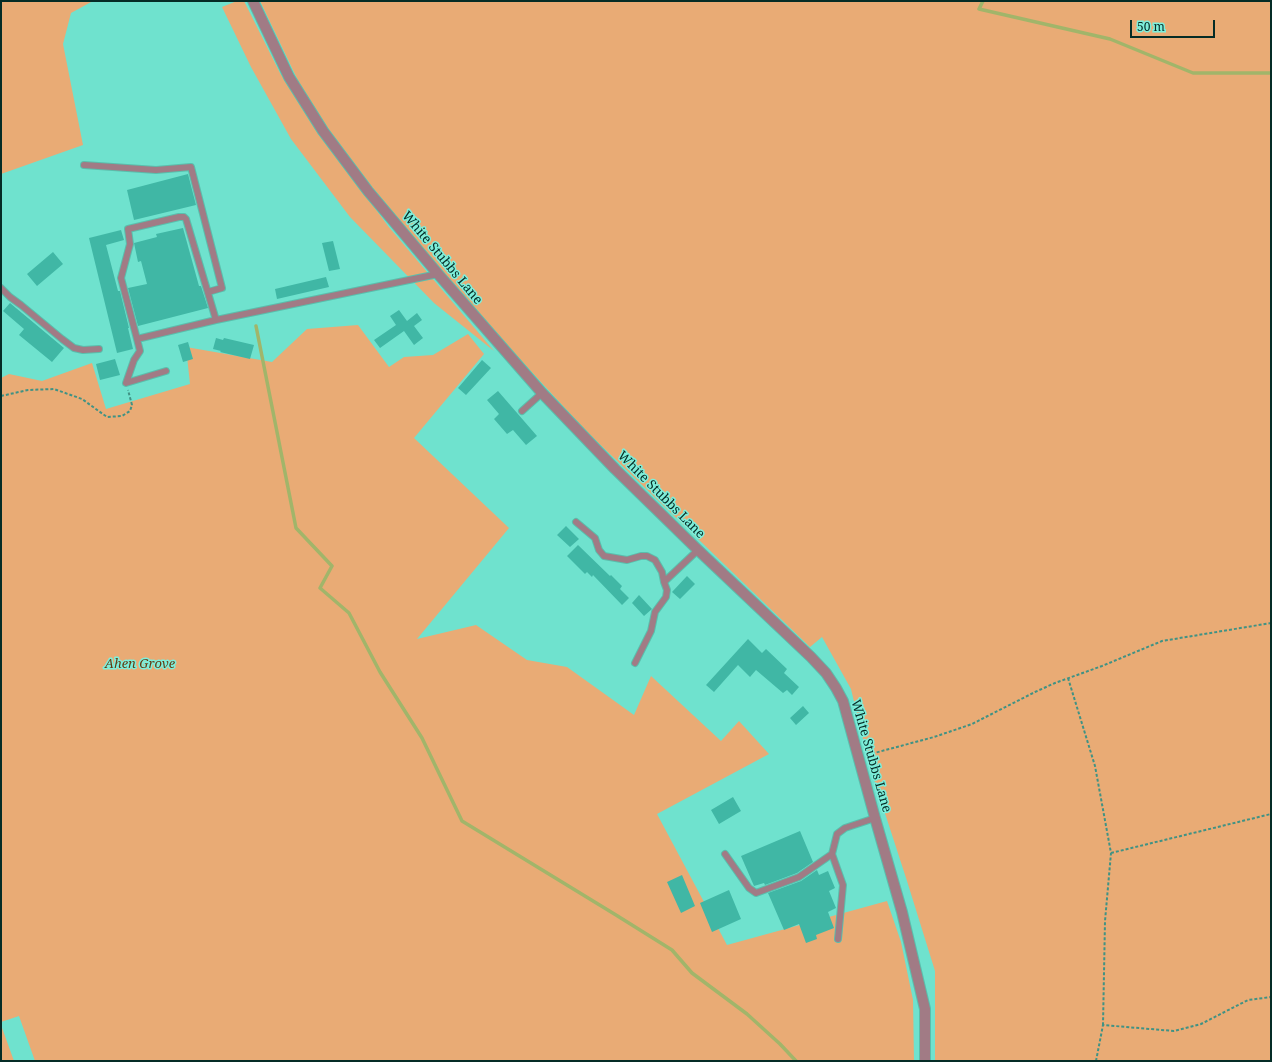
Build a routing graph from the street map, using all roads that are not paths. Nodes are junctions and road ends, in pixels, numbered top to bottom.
1 (252, 1) edge
2 (84, 165) dead end
3 (438, 274) junction
4 (1, 288) edge
5 (208, 292) junction
6 (216, 320) junction
7 (137, 339) junction
8 (99, 350) dead end
9 (166, 371) dead end
10 (542, 393) junction
11 (522, 411) dead end
12 (576, 522) dead end
13 (698, 550) junction
14 (664, 582) junction
15 (635, 663) dead end
16 (875, 818) junction
17 (724, 854) dead end
18 (832, 854) junction
19 (838, 939) dead end
20 (926, 1061) edge

1 - 3 street, White Stubbs Lane
2 - 5 lane
3 - 6 lane
3 - 10 street, White Stubbs Lane
4 - 8 lane
5 - 6 lane
5 - 7 lane
6 - 7 lane
7 - 9 lane
10 - 11 lane
10 - 13 street, White Stubbs Lane
12 - 14 lane
13 - 14 lane
13 - 16 street, White Stubbs Lane
14 - 15 lane
16 - 18 lane
16 - 20 street, White Stubbs Lane
17 - 18 lane
18 - 19 lane

